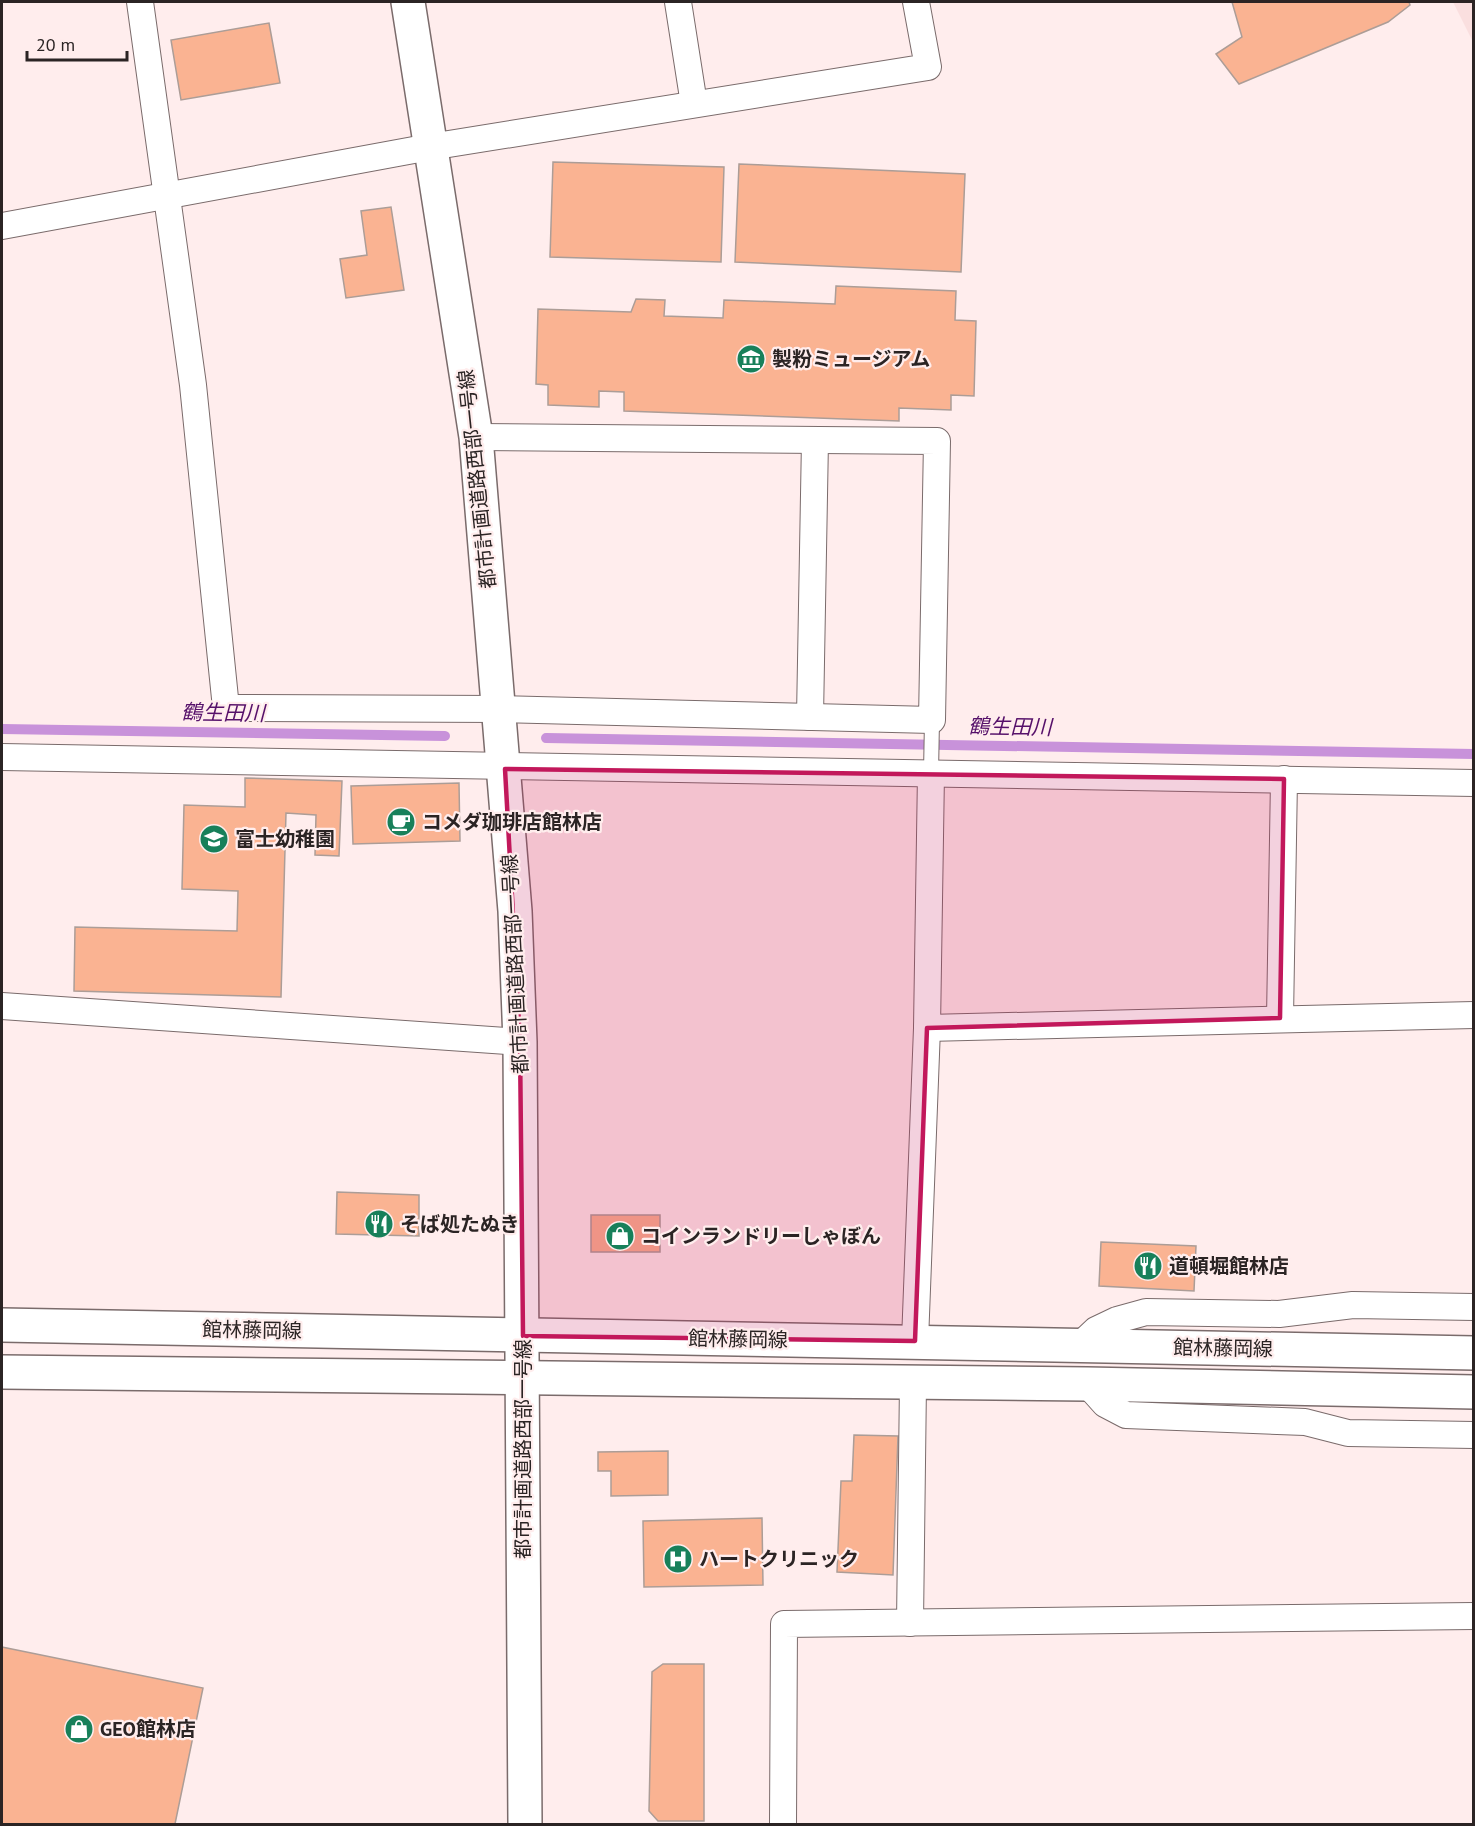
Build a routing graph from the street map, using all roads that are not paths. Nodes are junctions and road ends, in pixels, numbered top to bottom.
1 (140, 2) edge
2 (408, 2) edge
3 (678, 2) edge
4 (916, 2) edge
5 (694, 104) junction
6 (430, 147) junction
7 (167, 195) junction
8 (2, 226) edge
9 (476, 437) junction
10 (814, 440) junction
11 (500, 709) junction
12 (810, 717) junction
13 (932, 727) junction
14 (2, 757) edge
15 (931, 766) junction
16 (505, 769) junction
17 (1284, 779) junction
18 (1473, 783) edge
19 (2, 1006) edge
20 (1473, 1015) edge
21 (1280, 1018) junction
22 (927, 1028) junction
23 (520, 1042) junction
24 (1473, 1306) edge
25 (2, 1325) edge
26 (523, 1336) junction
27 (915, 1341) junction
28 (1079, 1346) junction
29 (1473, 1353) edge
30 (2, 1372) edge
31 (523, 1379) junction
32 (913, 1383) junction
33 (1087, 1384) junction
34 (1473, 1392) edge
35 (1473, 1435) edge
36 (1473, 1616) edge
37 (910, 1623) junction
38 (525, 1824) edge
39 (783, 1824) edge

1 - 7 street
2 - 6 main road, 都市計画道路西部一号線
3 - 5 street
4 - 5 street
5 - 6 street
6 - 7 street
6 - 9 main road, 都市計画道路西部一号線
7 - 8 street
7 - 11 street
9 - 10 street
9 - 11 main road, 都市計画道路西部一号線
10 - 12 street
10 - 13 street
11 - 12 street
11 - 16 main road, 都市計画道路西部一号線
12 - 13 street
13 - 15 lane
14 - 16 street
15 - 16 street
15 - 17 street
15 - 22 street
16 - 23 main road, 都市計画道路西部一号線
17 - 18 street
17 - 21 street
19 - 23 street
20 - 21 street
21 - 22 street
22 - 27 street
23 - 26 main road, 都市計画道路西部一号線
24 - 28 street
25 - 26 main road, 館林藤岡線
26 - 27 main road, 館林藤岡線
26 - 31 main road, 都市計画道路西部一号線
27 - 28 main road, 館林藤岡線
28 - 29 main road, 館林藤岡線
30 - 31 main road, 館林藤岡線
31 - 32 main road, 館林藤岡線
31 - 38 main road, 都市計画道路西部一号線
32 - 33 main road, 館林藤岡線
32 - 37 street
33 - 34 main road, 館林藤岡線
33 - 35 street
36 - 37 street
37 - 39 street

